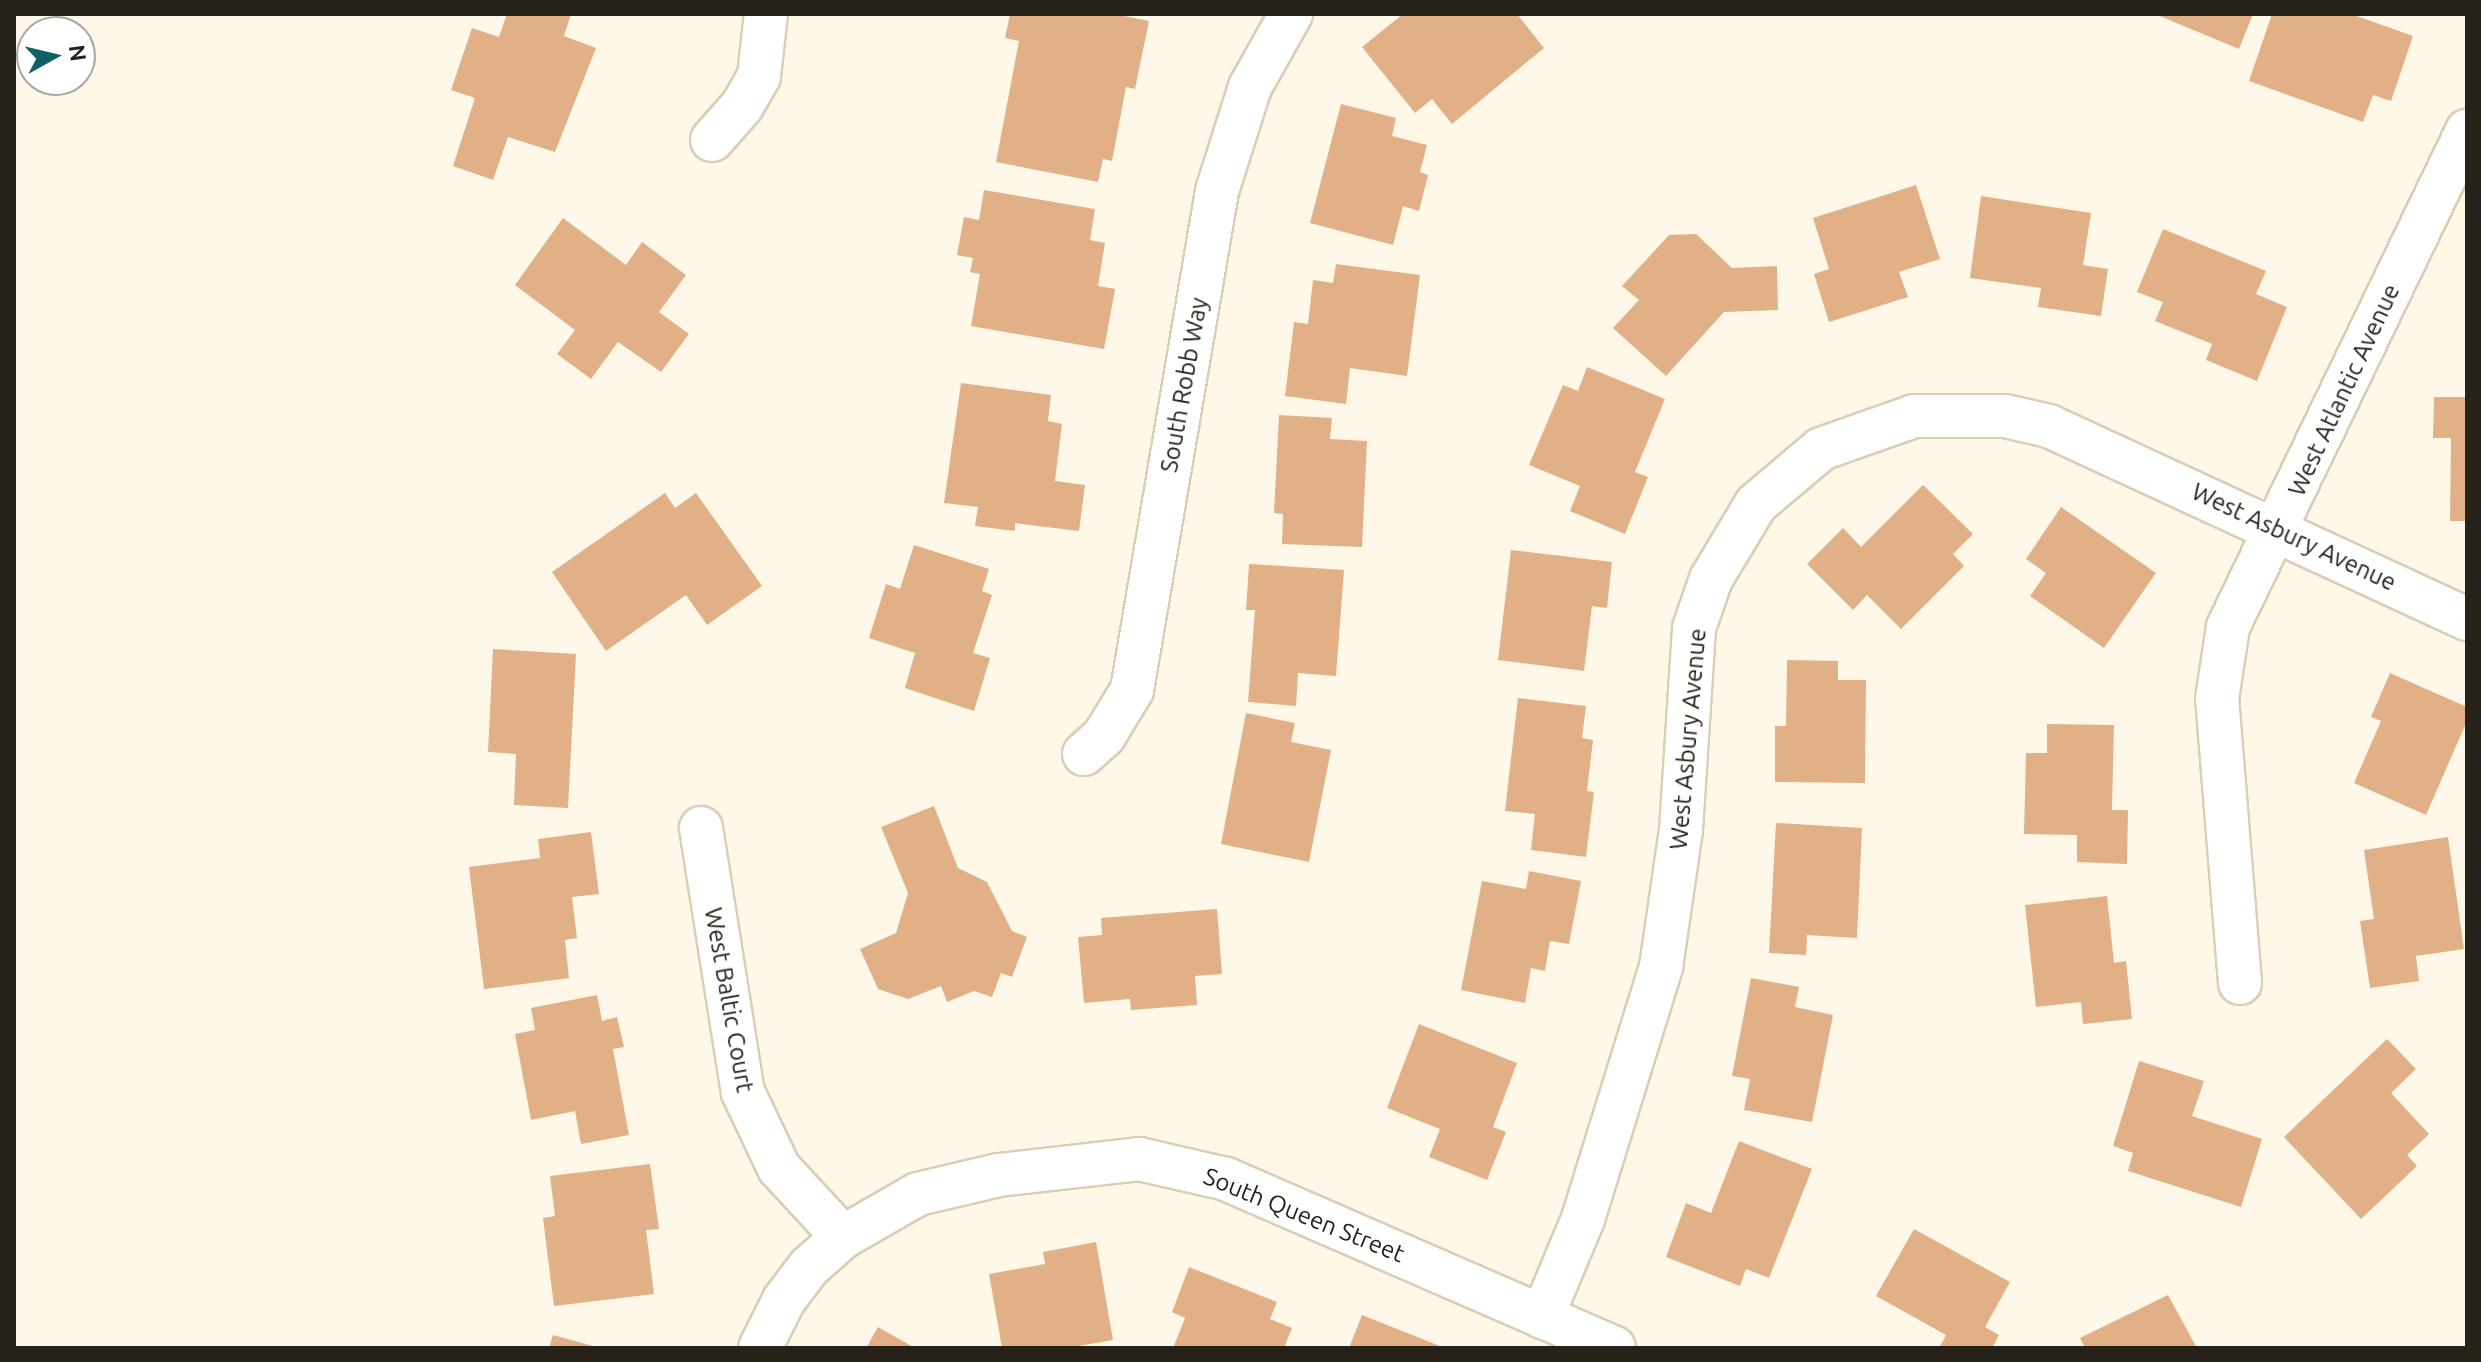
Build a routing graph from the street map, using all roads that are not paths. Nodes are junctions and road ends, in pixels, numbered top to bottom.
1 (766, 14) edge
2 (1291, 14) edge
3 (2467, 131) edge
4 (712, 140) dead end
5 (2276, 532) junction
6 (2467, 619) edge
7 (1084, 754) dead end
8 (701, 828) dead end
9 (2240, 983) dead end
10 (843, 1237) junction
11 (1542, 1317) junction
12 (760, 1348) edge
13 (1614, 1348) edge

1 - 4 street
2 - 7 street, South Robb Way
3 - 5 street, West Atlantic Avenue
5 - 6 street, West Asbury Avenue
5 - 9 street, West Atlantic Avenue
5 - 11 street, West Asbury Avenue
8 - 10 street, West Baltic Court
10 - 11 street, South Queen Street
10 - 12 street, South Queen Street
11 - 13 street, South Queen Street

